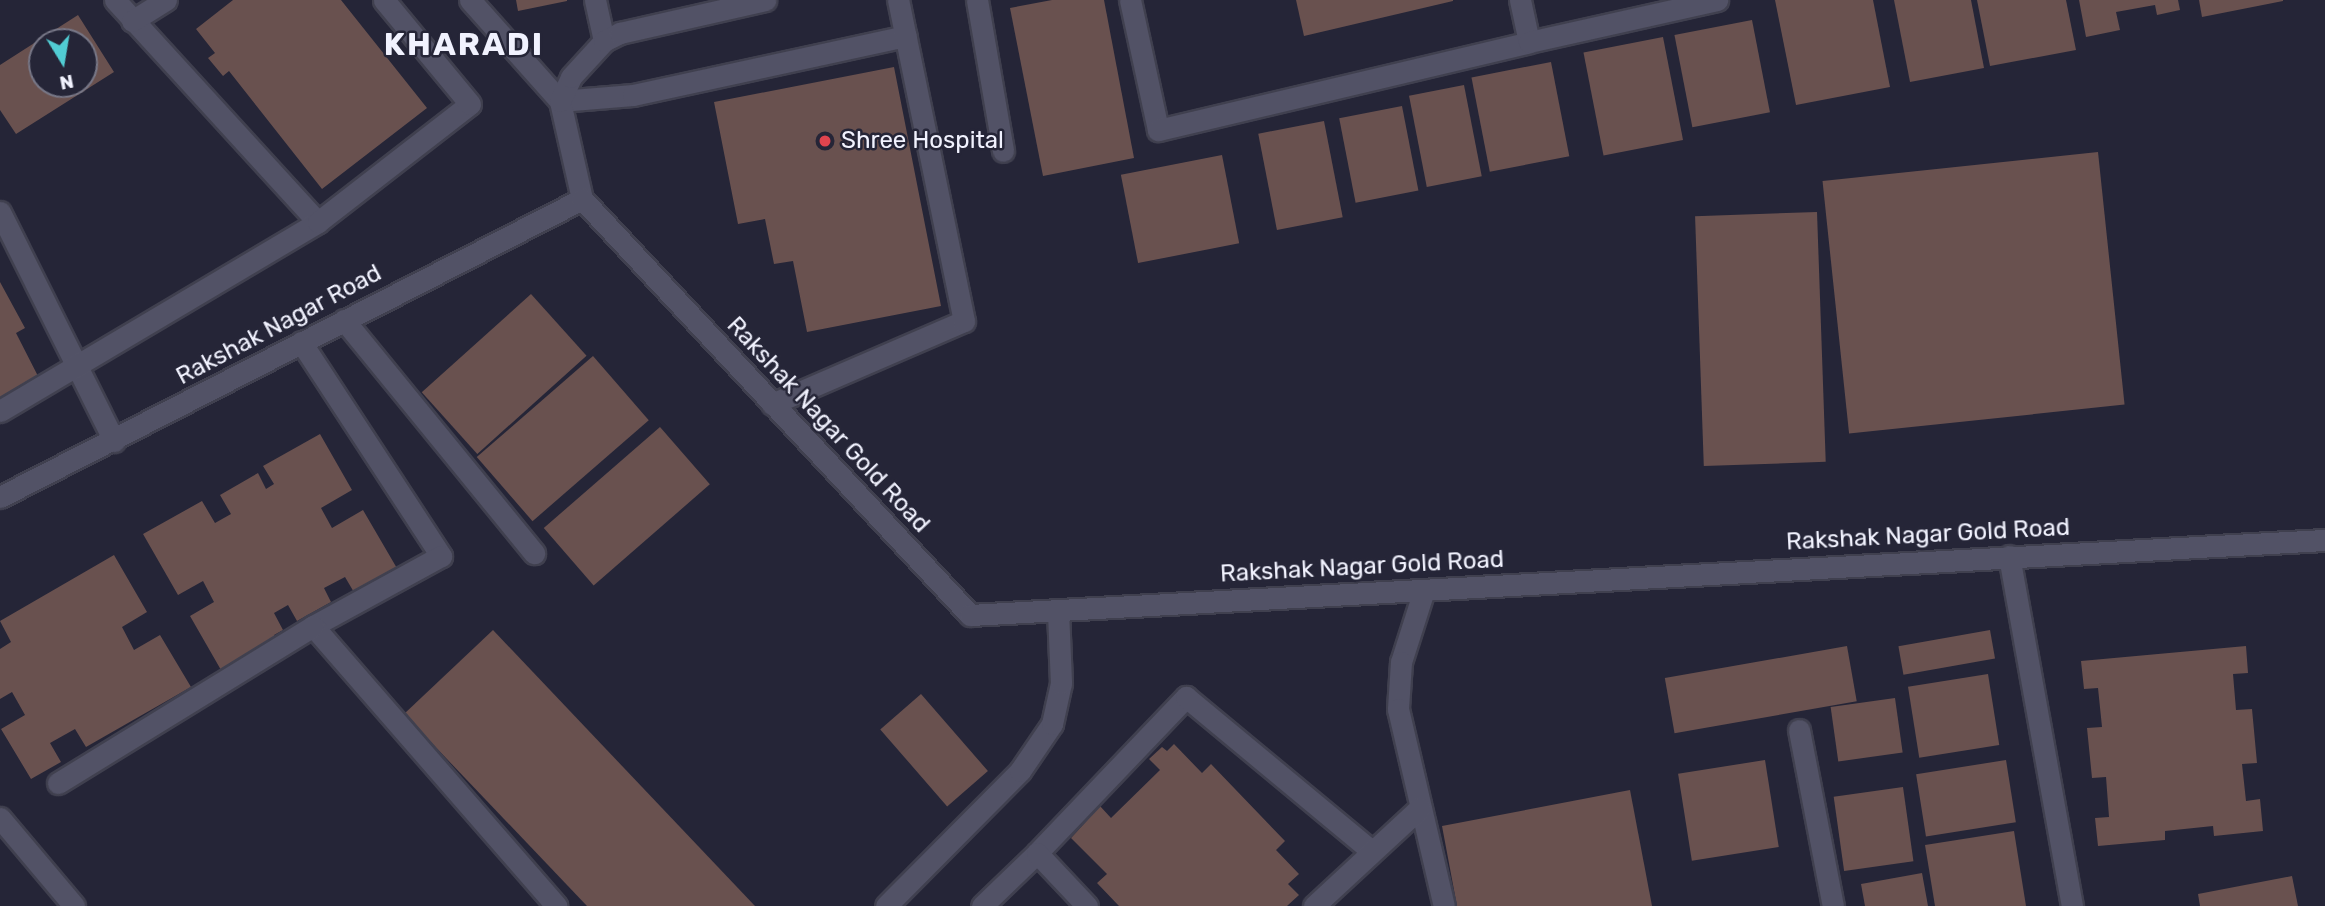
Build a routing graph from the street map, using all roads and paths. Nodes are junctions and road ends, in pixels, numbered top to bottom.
1 (115, 0) edge
2 (166, 0) edge
3 (384, 0) edge
4 (470, 0) edge
5 (595, 0) edge
6 (765, 0) edge
7 (898, 0) edge
8 (977, 0) edge
9 (1130, 0) edge
10 (1520, 0) edge
11 (1717, 0) edge
12 (132, 21) junction
13 (906, 36) junction
14 (604, 41) junction
15 (1529, 42) junction
16 (560, 101) junction
17 (1003, 151) dead end
18 (582, 199) junction
19 (0, 212) edge
20 (318, 222) junction
21 (344, 320) junction
22 (301, 342) junction
23 (78, 368) junction
24 (772, 404) junction
25 (0, 411) edge
26 (114, 441) junction
27 (0, 497) edge
28 (2325, 540) edge
29 (534, 552) dead end
30 (2009, 556) junction
31 (1424, 590) junction
32 (1058, 610) junction
33 (313, 626) junction
34 (1799, 730) dead end
35 (58, 783) dead end
36 (1420, 808) junction
37 (0, 818) edge
38 (1370, 850) junction
39 (1037, 853) junction
40 (74, 906) edge
41 (556, 906) edge
42 (886, 906) edge
43 (982, 906) edge
44 (1087, 906) edge
45 (1314, 906) edge
46 (1444, 906) edge
47 (1833, 906) edge
48 (2072, 906) edge

1 - 12 street
2 - 12 street
3 - 20 street
4 - 16 street
5 - 14 street
6 - 14 street
7 - 13 street
8 - 17 street
9 - 15 street
10 - 15 street
11 - 15 street
12 - 20 street
13 - 16 street
13 - 24 street
14 - 16 street
16 - 18 street
18 - 21 street, Rakshak Nagar Road
18 - 24 street, Rakshak Nagar Gold Road
19 - 23 street
20 - 23 street
21 - 22 street, Rakshak Nagar Road
21 - 29 street
22 - 26 street, Rakshak Nagar Road
22 - 33 street
23 - 25 street
23 - 26 street
24 - 32 street, Rakshak Nagar Gold Road
26 - 27 street, Rakshak Nagar Road
28 - 30 street, Rakshak Nagar Gold Road
30 - 31 street, Rakshak Nagar Gold Road
30 - 48 street
31 - 32 street, Rakshak Nagar Gold Road
31 - 36 street
32 - 42 street
33 - 35 street
33 - 41 street
34 - 47 street
36 - 38 street
36 - 46 street
37 - 40 street
38 - 39 street
38 - 45 street
39 - 43 street
39 - 44 street

